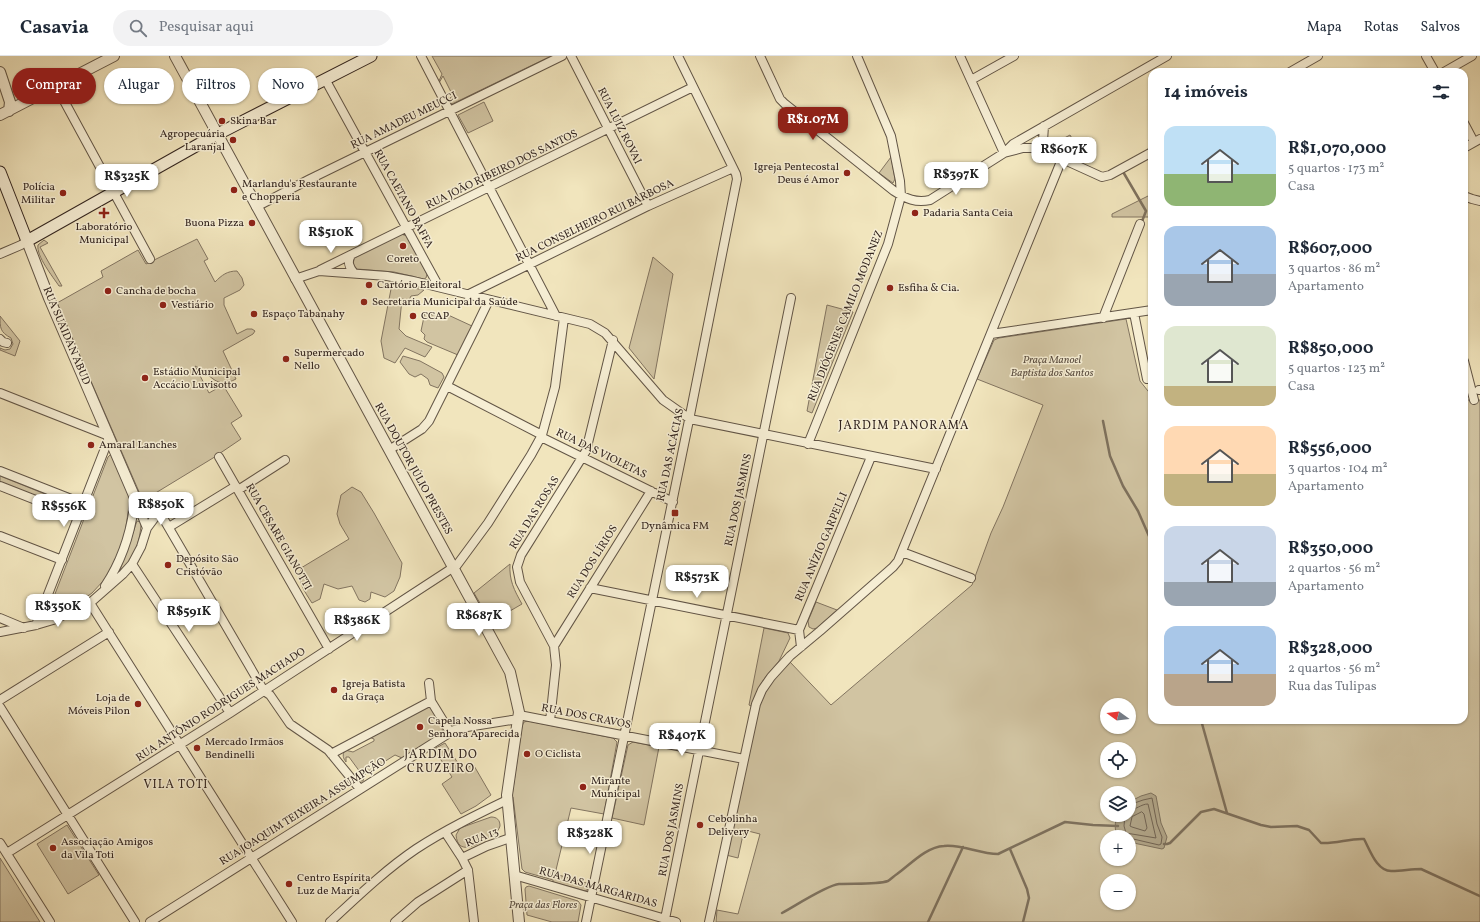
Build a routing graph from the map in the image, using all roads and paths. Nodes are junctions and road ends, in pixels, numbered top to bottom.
1 (114, 56) edge
2 (175, 56) edge
3 (371, 56) edge
4 (421, 56) edge
5 (562, 56) edge
6 (571, 56) edge
7 (678, 56) edge
8 (760, 56) edge
9 (857, 56) edge
10 (960, 56) edge
11 (1014, 56) edge
12 (1166, 56) edge
13 (1318, 56) edge
14 (1426, 56) edge
15 (1472, 56) edge
16 (91, 68) edge
17 (1297, 68) edge
18 (1433, 68) edge
19 (1451, 68) edge
20 (0, 72) edge
21 (325, 79) junction
22 (971, 80) junction
23 (693, 88) junction
24 (66, 104) edge
25 (9, 108) edge
26 (450, 111) junction
27 (1044, 126) junction
28 (1468, 128) edge
29 (609, 130) junction
30 (217, 135) junction
31 (1477, 140) edge
32 (1468, 146) edge
33 (1047, 152) junction
34 (365, 153) junction
35 (1004, 153) junction
36 (1148, 154) edge
37 (1062, 159) junction
38 (733, 168) junction
39 (0, 172) edge
40 (490, 188) junction
41 (114, 192) junction
42 (901, 196) junction
43 (1468, 198) edge
44 (1480, 200) edge
45 (648, 206) junction
46 (256, 207) junction
47 (1140, 224) dead end
48 (406, 228) junction
49 (27, 241) junction
50 (0, 254) edge
51 (351, 255) junction
52 (150, 259) dead end
53 (529, 264) junction
54 (319, 271) junction
55 (354, 273) junction
56 (295, 280) junction
57 (439, 287) junction
58 (467, 294) junction
59 (791, 298) dead end
60 (489, 300) junction
61 (1148, 311) edge
62 (1134, 313) junction
63 (560, 317) junction
64 (1102, 318) junction
65 (991, 334) junction
66 (612, 340) junction
67 (1468, 377) edge
68 (1147, 379) dead end
69 (447, 386) junction
70 (0, 393) edge
71 (1474, 400) dead end
72 (690, 419) junction
73 (763, 434) junction
74 (542, 436) junction
75 (109, 437) junction
76 (808, 444) junction
77 (389, 450) junction
78 (219, 457) dead end
79 (583, 457) junction
80 (871, 457) junction
81 (285, 460) dead end
82 (936, 469) junction
83 (0, 471) edge
84 (0, 486) edge
85 (237, 488) junction
86 (651, 491) junction
87 (135, 498) junction
88 (673, 502) junction
89 (84, 504) junction
90 (140, 511) junction
91 (159, 512) junction
92 (78, 517) junction
93 (169, 527) junction
94 (147, 528) junction
95 (0, 536) edge
96 (902, 552) junction
97 (62, 560) junction
98 (132, 564) junction
99 (454, 568) junction
100 (971, 578) dead end
101 (590, 588) junction
102 (102, 592) junction
103 (652, 600) junction
104 (90, 603) junction
105 (726, 615) junction
106 (0, 618) edge
107 (36, 625) junction
108 (25, 628) junction
109 (799, 630) junction
110 (0, 632) edge
111 (109, 632) junction
112 (554, 646) junction
113 (801, 647) junction
114 (329, 649) junction
115 (429, 683) dead end
116 (264, 691) junction
117 (0, 700) edge
118 (431, 701) junction
119 (0, 708) edge
120 (230, 713) junction
121 (518, 717) junction
122 (550, 721) junction
123 (450, 732) junction
124 (624, 736) junction
125 (180, 745) junction
126 (699, 751) junction
127 (331, 754) junction
128 (744, 759) junction
129 (360, 789) junction
130 (507, 800) junction
131 (68, 815) junction
132 (445, 832) junction
133 (510, 838) junction
134 (0, 843) edge
135 (6, 853) junction
136 (252, 858) junction
137 (462, 858) junction
138 (468, 870) junction
139 (514, 876) junction
140 (591, 898) junction
141 (665, 919) junction
142 (50, 922) edge
143 (135, 922) edge
144 (150, 922) edge
145 (292, 922) edge
146 (330, 922) edge
147 (395, 922) edge
148 (474, 922) edge
149 (518, 922) edge
150 (586, 922) edge
151 (676, 922) edge
152 (709, 922) edge

1 - 16 street
2 - 30 street, RUA DOUTOR JÚLIO PRESTES
3 - 21 main road
4 - 26 street
5 - 26 street, RUA AMADEU MEUCCI
6 - 29 street, RUA LUIZ ROVAI
7 - 23 street
8 - 42 street
9 - 42 street, RUA DIÓGENES CAMILO MODANEZ
10 - 22 street
11 - 22 street
12 - 27 street
13 - 17 street
14 - 18 street
15 - 19 street
20 - 25 street
21 - 30 main road
21 - 34 street, RUA CAETANO BAFFA
22 - 35 street
23 - 29 street, RUA JOÃO RIBEIRO DOS SANTOS
23 - 38 street
24 - 41 street
26 - 34 street, RUA AMADEU MEUCCI
26 - 40 street
27 - 33 street
27 - 35 street
28 - 31 street
29 - 40 street, RUA JOÃO RIBEIRO DOS SANTOS
29 - 45 street, RUA LUIZ ROVAI
30 - 41 main road
30 - 46 street, RUA DOUTOR JÚLIO PRESTES
31 - 32 street
33 - 35 street
33 - 37 street
34 - 46 street, RUA AMADEU MEUCCI
34 - 48 street, RUA CAETANO BAFFA
35 - 42 street
36 - 37 street
37 - 65 street
38 - 45 street, RUA CONSELHEIRO RUI BARBOSA
38 - 72 street, RUA DAS ACÁCIAS
39 - 49 main road, RUA SUAIDAN ABUD
40 - 48 street, RUA JOÃO RIBEIRO DOS SANTOS
40 - 53 street
41 - 49 main road
41 - 52 street
42 - 76 street, RUA DIÓGENES CAMILO MODANEZ
43 - 44 street
45 - 53 street, RUA CONSELHEIRO RUI BARBOSA
46 - 56 street, RUA DOUTOR JÚLIO PRESTES
47 - 64 street
48 - 51 street, RUA JOÃO RIBEIRO DOS SANTOS
48 - 57 street, RUA CAETANO BAFFA
49 - 50 street
49 - 75 street, RUA SUAIDAN ABUD
51 - 54 street, RUA JOÃO RIBEIRO DOS SANTOS
51 - 55 street
53 - 58 street, RUA CONSELHEIRO RUI BARBOSA
53 - 63 street
54 - 55 street
54 - 56 street, RUA JOÃO RIBEIRO DOS SANTOS
55 - 57 street
56 - 77 street, RUA DOUTOR JÚLIO PRESTES
57 - 58 street
58 - 60 street
59 - 73 street, RUA DOS JASMINS
60 - 63 street
60 - 69 street
61 - 62 street
62 - 64 street
62 - 68 street
63 - 66 street
63 - 74 street, RUA ANTÔNIO RODRIGUES MACHADO
64 - 65 street
65 - 82 street
66 - 72 street
66 - 79 street, RUA DAS ROSAS
67 - 71 street
69 - 74 street, RUA DAS VIOLETAS
69 - 77 street
70 - 75 street
72 - 73 street
72 - 88 street, RUA DAS ACÁCIAS
73 - 76 street
73 - 105 street, RUA DOS JASMINS
74 - 79 street, RUA DAS VIOLETAS
74 - 99 street, RUA ANTÔNIO RODRIGUES MACHADO
75 - 87 street, RUA SUAIDAN ABUD
75 - 89 street
76 - 80 street
77 - 99 street, RUA DOUTOR JÚLIO PRESTES
78 - 85 street, RUA CESARE GIANOTTI
79 - 86 street, RUA DAS VIOLETAS
79 - 112 street, RUA DAS ROSAS
80 - 82 street
80 - 109 street, RUA ANÍZIO GARPELLI
81 - 85 street
82 - 96 street
83 - 89 street
84 - 92 street
85 - 93 street
85 - 114 street, RUA CESARE GIANOTTI
86 - 88 street, RUA DAS VIOLETAS
86 - 101 street, RUA DOS LÍRIOS
87 - 90 street, RUA SUAIDAN ABUD
87 - 102 street
88 - 103 street, RUA DAS ACÁCIAS
89 - 92 street
90 - 91 street
90 - 94 street, RUA SUAIDAN ABUD
91 - 93 street
91 - 94 street
92 - 97 street
93 - 116 street
94 - 98 street
95 - 97 street
96 - 100 street
96 - 113 street
97 - 107 street
98 - 102 street
98 - 120 street
99 - 114 street, RUA ANTÔNIO RODRIGUES MACHADO
99 - 121 street, RUA DOUTOR JÚLIO PRESTES
101 - 103 street
101 - 112 street, RUA DOS LÍRIOS
102 - 104 street
103 - 105 street
103 - 124 street, RUA DAS ACÁCIAS
104 - 107 street
104 - 111 street
105 - 109 street
105 - 126 street, RUA DOS JASMINS
106 - 108 street
107 - 108 street
108 - 110 street
109 - 113 street, RUA ANÍZIO GARPELLI
111 - 117 street
111 - 125 street
112 - 122 street, RUA DAS ROSAS
113 - 128 street
114 - 116 street, RUA ANTÔNIO RODRIGUES MACHADO
115 - 118 street
116 - 120 street, RUA ANTÔNIO RODRIGUES MACHADO
116 - 127 street
118 - 123 street
118 - 127 street
119 - 131 street
120 - 125 street, RUA ANTÔNIO RODRIGUES MACHADO
121 - 122 street, RUA DOS CRAVOS
121 - 123 street, RUA JOAQUIM TEIXEIRA ASSUMPÇÃO
121 - 130 street, RUA DOUTOR JÚLIO PRESTES
122 - 124 street, RUA DOS CRAVOS
123 - 129 street, RUA JOAQUIM TEIXEIRA ASSUMPÇÃO
124 - 126 street, RUA DOS CRAVOS
124 - 140 street, RUA DAS ACÁCIAS
125 - 131 street, RUA ANTÔNIO RODRIGUES MACHADO
125 - 136 street
126 - 128 street, RUA DOS CRAVOS
126 - 141 street, RUA DOS JASMINS
127 - 129 street
128 - 152 street
129 - 136 street, RUA JOAQUIM TEIXEIRA ASSUMPÇÃO
130 - 132 street
130 - 133 street, RUA DOUTOR JÚLIO PRESTES
131 - 135 street, RUA ANTÔNIO RODRIGUES MACHADO
131 - 143 street
132 - 137 street
132 - 146 street
133 - 137 street, RUA 13
133 - 139 street, RUA DOUTOR JÚLIO PRESTES
134 - 135 street
135 - 142 street
136 - 144 street, RUA JOAQUIM TEIXEIRA ASSUMPÇÃO
136 - 145 street
137 - 138 street
138 - 147 street
138 - 148 street
139 - 140 street, RUA DAS MARGARIDAS
139 - 149 street, RUA DOUTOR JÚLIO PRESTES
140 - 141 street, RUA DAS MARGARIDAS
140 - 150 street, RUA DAS ACÁCIAS
141 - 151 street, RUA DAS MARGARIDAS

